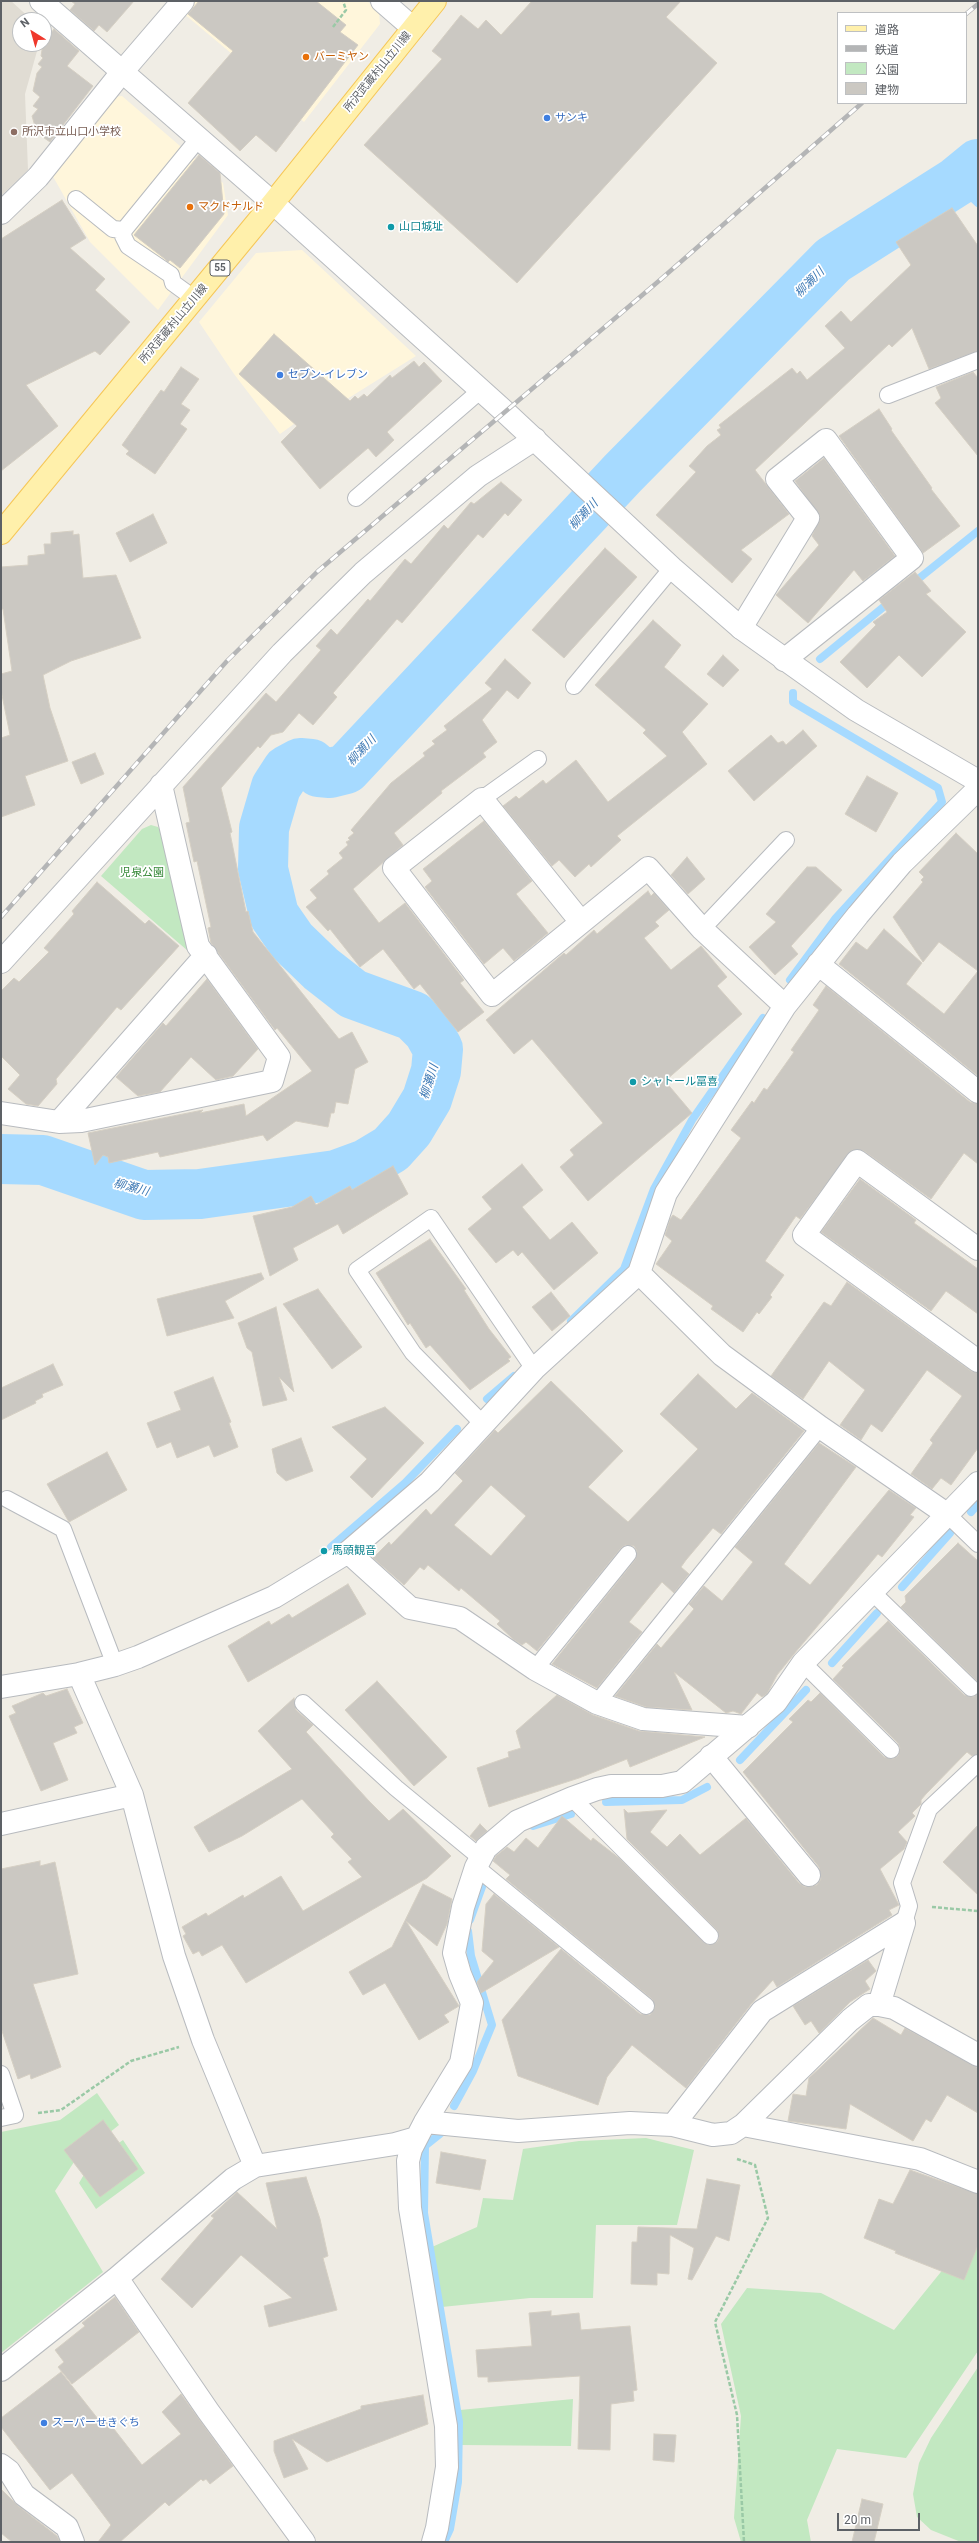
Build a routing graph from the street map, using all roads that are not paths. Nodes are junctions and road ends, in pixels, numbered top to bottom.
1 (41, 1) edge
2 (183, 1) edge
3 (382, 1) edge
4 (435, 1) edge
5 (413, 28) junction
6 (122, 72) junction
7 (198, 138) junction
8 (76, 199) dead end
9 (273, 203) junction
10 (1, 213) edge
11 (124, 230) junction
12 (195, 298) junction
13 (978, 360) edge
14 (481, 390) junction
15 (888, 395) dead end
16 (535, 440) junction
17 (356, 498) dead end
18 (1, 533) edge
19 (672, 568) junction
20 (741, 628) junction
21 (784, 660) junction
22 (574, 686) dead end
23 (538, 759) dead end
24 (978, 781) edge
25 (161, 785) junction
26 (978, 788) edge
27 (482, 799) junction
28 (786, 840) dead end
29 (581, 922) junction
30 (702, 929) junction
31 (206, 955) junction
32 (1, 962) edge
33 (818, 964) junction
34 (785, 1006) junction
35 (978, 1092) edge
36 (1, 1113) edge
37 (59, 1122) junction
38 (978, 1249) edge
39 (639, 1273) junction
40 (978, 1361) edge
41 (534, 1369) junction
42 (483, 1424) junction
43 (820, 1427) junction
44 (978, 1483) edge
45 (7, 1500) dead end
46 (948, 1515) junction
47 (978, 1544) edge
48 (348, 1552) junction
49 (628, 1554) dead end
50 (872, 1592) junction
51 (803, 1663) junction
52 (115, 1665) junction
53 (535, 1669) junction
54 (79, 1674) junction
55 (1, 1687) edge
56 (971, 1688) dead end
57 (303, 1703) dead end
58 (597, 1703) junction
59 (748, 1726) junction
60 (891, 1750) dead end
61 (711, 1756) junction
62 (978, 1763) edge
63 (132, 1795) junction
64 (572, 1798) junction
65 (1, 1824) edge
66 (478, 1862) junction
67 (809, 1875) dead end
68 (907, 1914) junction
69 (710, 1936) dead end
70 (879, 2005) junction
71 (646, 2006) dead end
72 (978, 2055) edge
73 (1, 2074) edge
74 (8, 2116) edge
75 (674, 2125) junction
76 (743, 2125) junction
77 (421, 2130) junction
78 (255, 2166) junction
79 (978, 2182) edge
80 (117, 2278) junction
81 (1, 2370) edge
82 (1, 2465) edge
83 (73, 2542) edge
84 (304, 2542) edge
85 (433, 2542) edge

1 - 6 street
2 - 6 street
3 - 5 street
4 - 5 main road, 所沢武蔵村山立川線 / 55
5 - 9 main road, 所沢武蔵村山立川線 / 55
6 - 7 street
6 - 10 street
7 - 9 street
7 - 11 lane
8 - 11 lane
9 - 12 main road, 所沢武蔵村山立川線 / 55
9 - 14 street
11 - 12 lane
12 - 18 main road, 所沢武蔵村山立川線 / 55
13 - 15 lane
14 - 16 street
14 - 17 lane
16 - 19 street
16 - 25 street
19 - 20 street
19 - 22 lane
20 - 21 street
20 - 21 street
21 - 24 street
23 - 27 lane
25 - 31 street
25 - 32 street
26 - 33 street
27 - 29 street
27 - 29 street
28 - 30 lane
29 - 30 street
30 - 34 street
31 - 37 street
31 - 37 street
33 - 34 street
33 - 35 street
34 - 39 street
36 - 37 street
38 - 40 street
39 - 41 street
39 - 43 street
41 - 42 street
41 - 42 lane
42 - 48 street
43 - 46 street
43 - 58 lane
44 - 46 street
45 - 52 lane
46 - 47 lane
46 - 50 street
48 - 52 street
48 - 53 street
49 - 53 lane
50 - 51 street
50 - 56 lane
51 - 59 street
51 - 60 lane
52 - 54 street
53 - 58 street
54 - 55 street
54 - 63 street
57 - 66 lane
58 - 59 street
59 - 61 street
61 - 64 street
61 - 67 street
62 - 68 lane
63 - 65 street
63 - 78 street
64 - 66 street
64 - 69 lane
66 - 71 lane
66 - 77 street
68 - 70 street
68 - 75 street
70 - 72 street
70 - 76 street
73 - 74 lane
75 - 76 street
75 - 77 street
76 - 79 street
77 - 78 street
77 - 85 street
78 - 80 street
80 - 81 street
80 - 84 street
82 - 83 street

